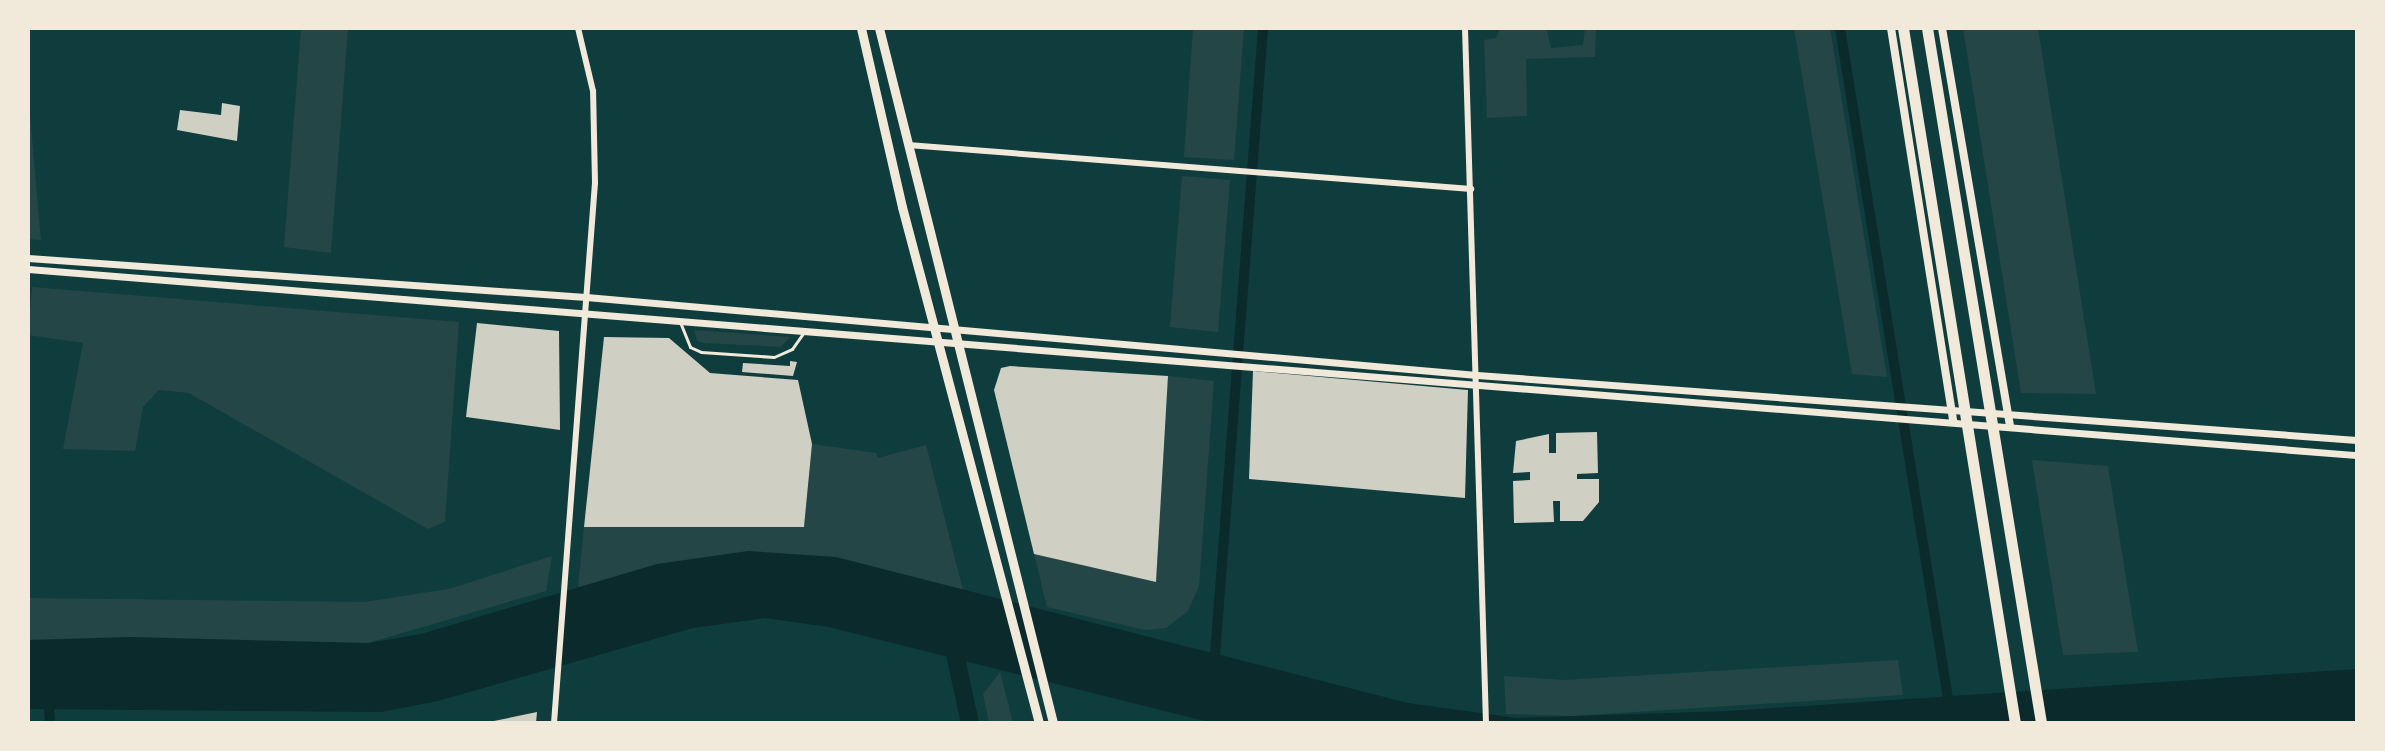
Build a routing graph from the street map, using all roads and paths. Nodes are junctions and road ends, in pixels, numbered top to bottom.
1 (578, 28) edge
2 (861, 28) edge
3 (879, 28) edge
4 (1465, 28) edge
5 (1891, 28) edge
6 (1927, 28) edge
7 (1942, 28) edge
8 (1903, 30) edge
9 (907, 145) junction
10 (1471, 189) junction
11 (28, 258) edge
12 (28, 269) edge
13 (586, 297) junction
14 (585, 312) junction
15 (679, 318) junction
16 (933, 326) junction
17 (951, 327) junction
18 (806, 329) junction
19 (937, 340) junction
20 (954, 341) junction
21 (1477, 375) junction
22 (1477, 385) junction
23 (1950, 409) junction
24 (2009, 414) junction
25 (1953, 420) junction
26 (2010, 426) junction
27 (2357, 440) edge
28 (2357, 455) edge
29 (554, 723) edge
30 (1039, 723) edge
31 (1053, 723) edge
32 (1486, 723) edge
33 (2015, 723) edge
34 (2041, 723) edge

1 - 13 street
2 - 16 main road
3 - 9 main road
4 - 10 street
5 - 23 main road
6 - 34 highway
7 - 24 main road
8 - 33 highway
9 - 10 street
9 - 17 main road
10 - 21 street
11 - 13 street
12 - 14 street
13 - 14 street
13 - 16 street
14 - 15 street
14 - 29 street
15 - 18 street
15 - 18 lane
16 - 17 street
16 - 19 main road
17 - 20 main road
17 - 21 street
18 - 19 street
19 - 20 street
19 - 30 main road
20 - 22 street
20 - 31 main road
21 - 22 street
21 - 23 street
22 - 25 street
22 - 32 street
23 - 24 street
23 - 25 main road
24 - 26 main road
24 - 27 street
25 - 26 street
26 - 28 street

